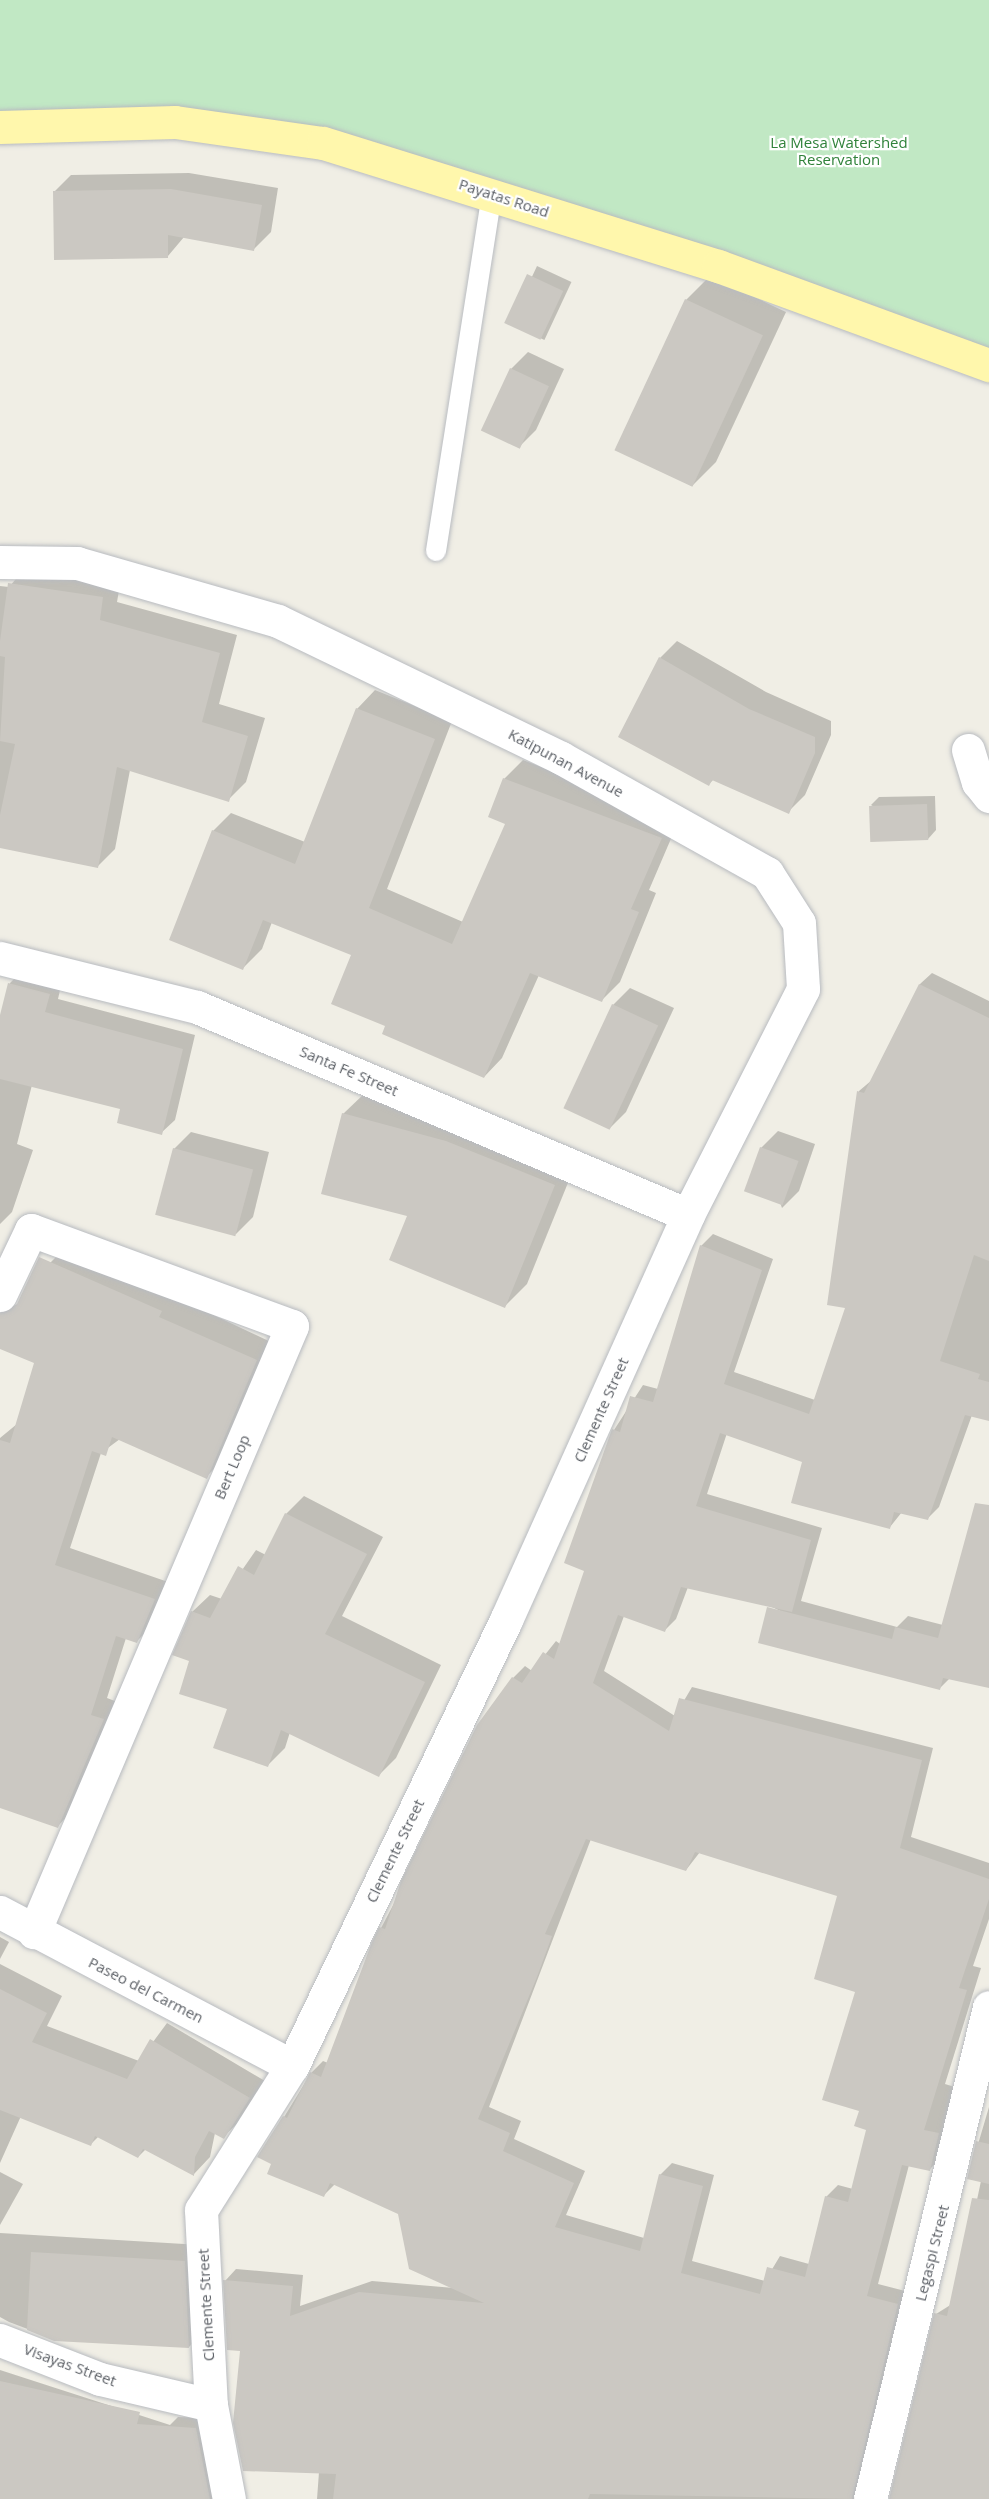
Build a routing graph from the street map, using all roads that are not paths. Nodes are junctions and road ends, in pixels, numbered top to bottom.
1 (0, 128) edge
2 (492, 194) junction
3 (989, 365) edge
4 (436, 551) dead end
5 (0, 562) edge
6 (968, 750) dead end
7 (989, 796) edge
8 (0, 958) edge
9 (688, 1215) junction
10 (0, 1296) edge
11 (0, 1912) edge
12 (34, 1932) junction
13 (989, 2007) edge
14 (292, 2066) junction
15 (0, 2340) edge
16 (211, 2405) junction
17 (229, 2499) edge
18 (870, 2499) edge

1 - 2 main road, Payatas Road
2 - 3 main road, Payatas Road
2 - 4 lane
5 - 9 street, Katipunan Avenue
6 - 7 street
8 - 9 street, Santa Fe Street
9 - 14 street, Clemente Street
10 - 12 street, Bert Loop
11 - 12 street, Paseo del Carmen
12 - 14 street, Paseo del Carmen
13 - 18 street, Legaspi Street
14 - 16 street, Clemente Street
15 - 16 street, Visayas Street
16 - 17 street, Clemente Street

